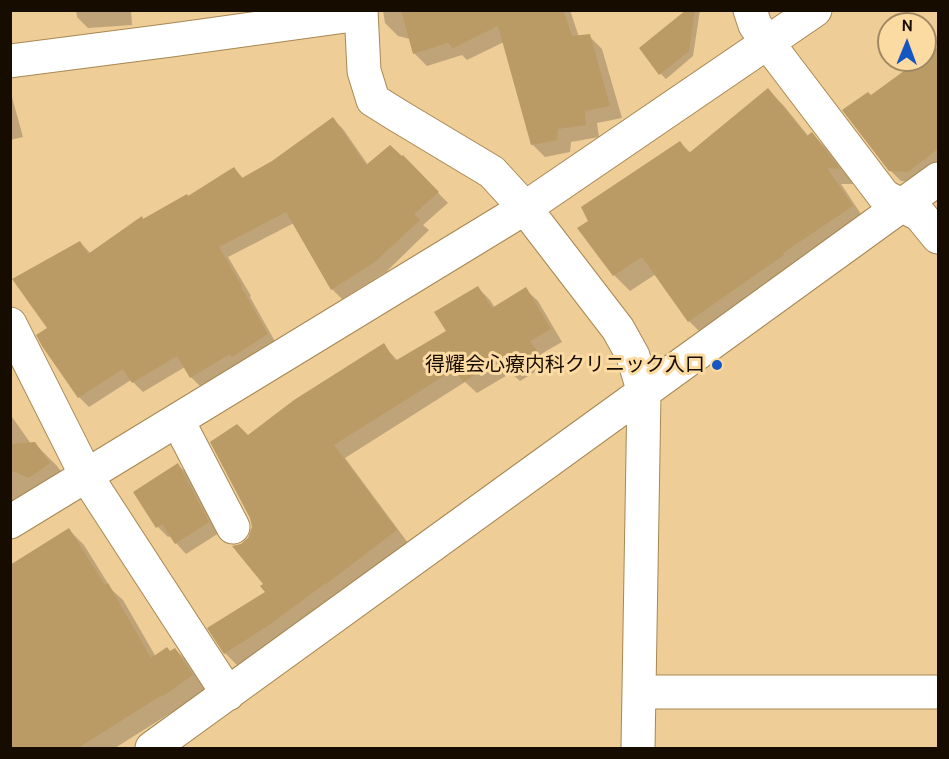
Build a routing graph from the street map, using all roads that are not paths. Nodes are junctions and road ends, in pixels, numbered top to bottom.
1 (750, 10) edge
2 (815, 10) edge
3 (361, 12) edge
4 (767, 42) junction
5 (10, 61) edge
6 (939, 179) edge
7 (901, 205) junction
8 (525, 208) junction
9 (939, 237) edge
10 (10, 324) edge
11 (644, 393) junction
12 (178, 422) junction
13 (87, 477) junction
14 (10, 522) edge
15 (233, 527) dead end
16 (640, 692) junction
17 (939, 692) edge
18 (228, 694) junction
19 (152, 748) edge
20 (638, 748) edge

1 - 4 street
2 - 4 street
3 - 5 street
3 - 8 street
4 - 7 street
4 - 8 street
6 - 7 street
7 - 9 street
7 - 11 street
8 - 11 street
8 - 12 street
10 - 13 street
11 - 16 street
11 - 18 street
12 - 13 street
12 - 15 street
13 - 14 street
13 - 18 street
16 - 17 street
16 - 20 street
18 - 19 street

